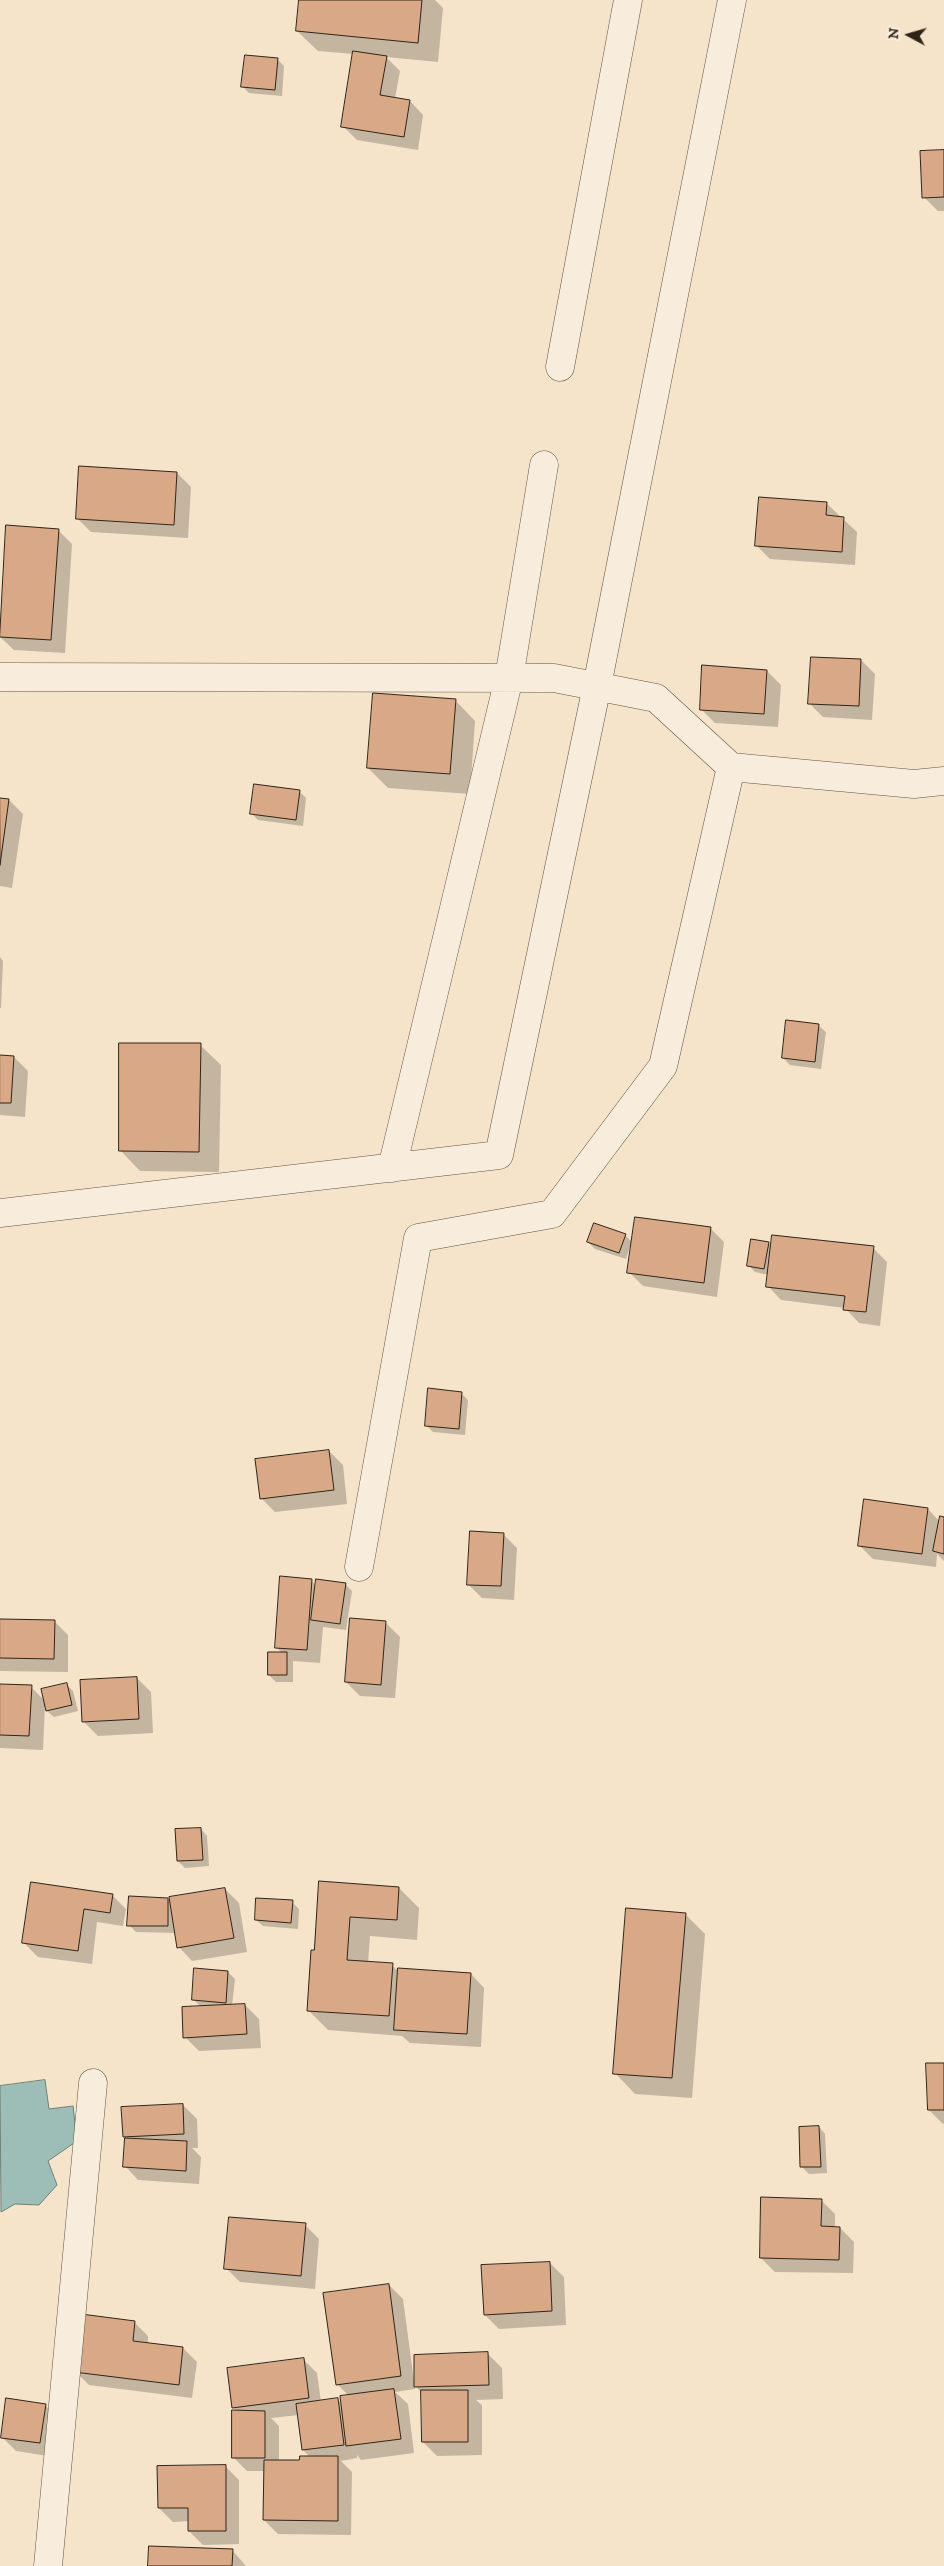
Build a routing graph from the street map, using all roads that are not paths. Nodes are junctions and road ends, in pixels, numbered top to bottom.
1 (628, 0) edge
2 (732, 0) edge
3 (560, 367) dead end
4 (544, 465) dead end
5 (0, 677) edge
6 (509, 678) junction
7 (597, 686) junction
8 (731, 767) junction
9 (944, 781) edge
10 (392, 1168) junction
11 (0, 1212) edge
12 (359, 1567) dead end
13 (93, 2083) dead end
14 (48, 2566) edge

1 - 3 street
2 - 7 street
4 - 6 street
5 - 6 street
6 - 7 street
6 - 10 street
7 - 8 street
7 - 10 street
8 - 9 street
8 - 12 street
10 - 11 street
13 - 14 street

